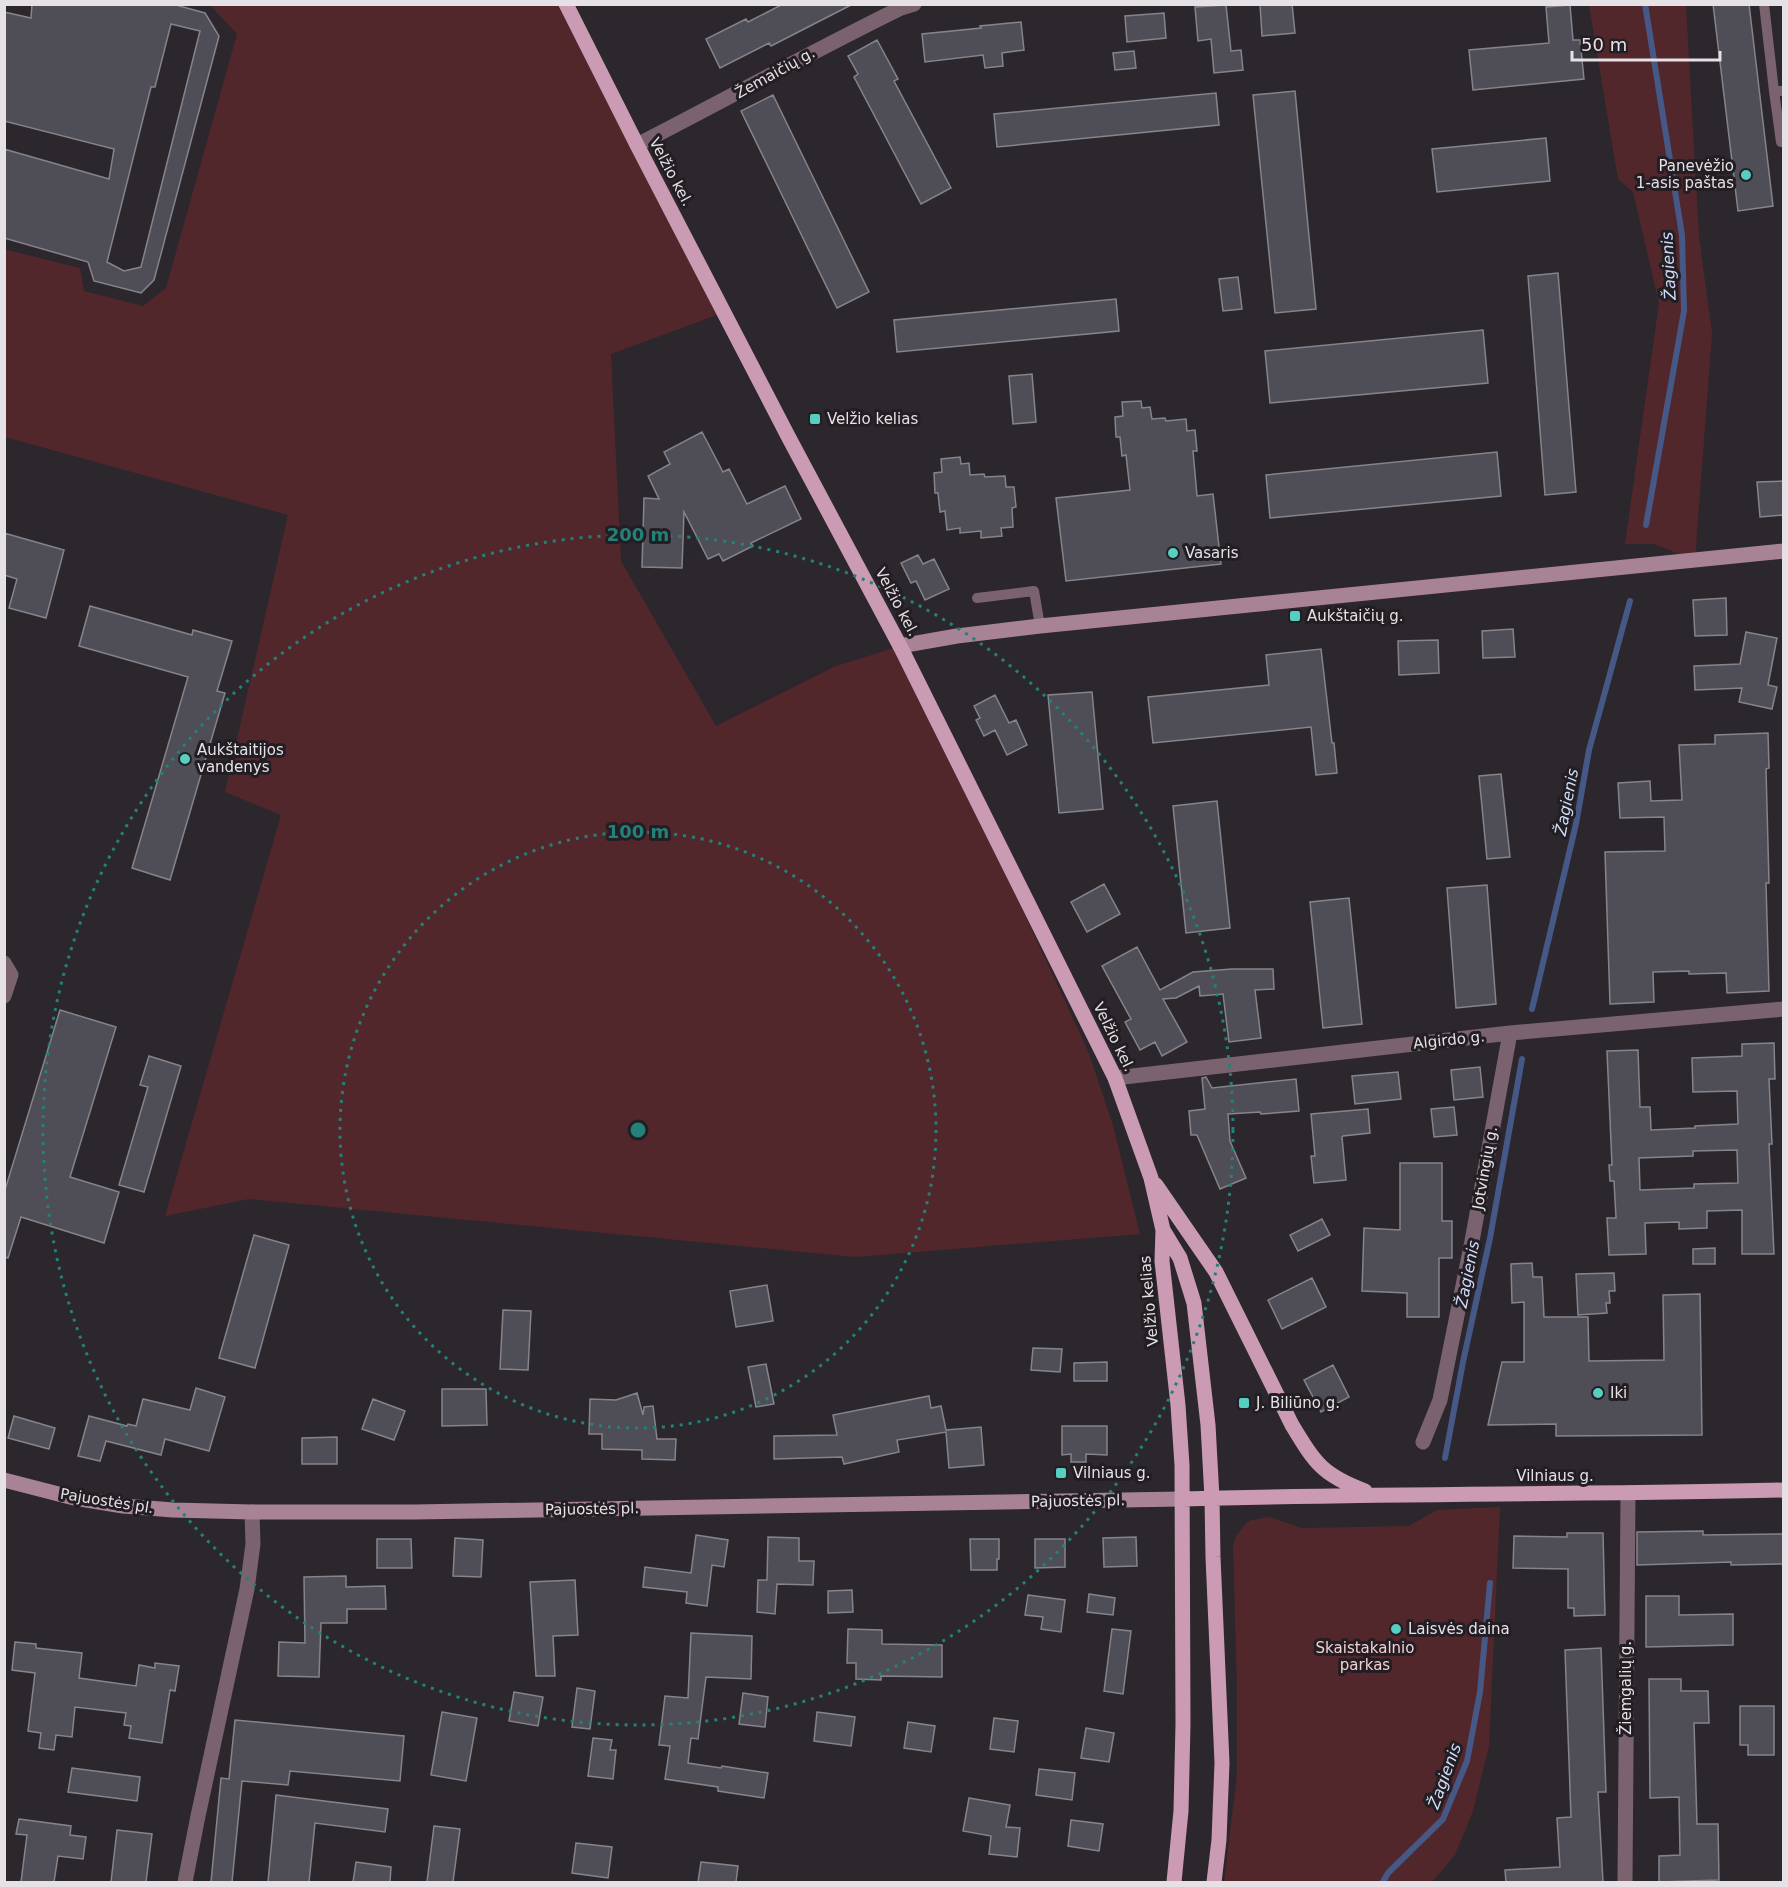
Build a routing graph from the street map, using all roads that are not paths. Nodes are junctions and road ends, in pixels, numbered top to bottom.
1 (566, 4) edge
2 (915, 4) edge
3 (1764, 4) edge
4 (1779, 91) edge
5 (1781, 142) dead end
6 (637, 145) junction
7 (1784, 551) edge
8 (976, 598) dead end
9 (1040, 626) junction
10 (900, 646) junction
11 (4, 963) edge
12 (4, 996) edge
13 (1784, 1009) edge
14 (1510, 1034) junction
15 (1115, 1078) junction
16 (1151, 1178) junction
17 (1163, 1230) junction
18 (1423, 1442) dead end
19 (4, 1480) edge
20 (1784, 1490) edge
21 (1373, 1494) junction
22 (1628, 1494) junction
23 (1212, 1498) junction
24 (1182, 1499) junction
25 (252, 1512) junction
26 (185, 1882) edge
27 (1174, 1882) edge
28 (1214, 1882) edge
29 (1625, 1882) edge

1 - 6 main road, Velžio kel.
2 - 6 street, Žemaičių g.
3 - 4 lane
4 - 5 lane
6 - 10 main road, Velžio kel.
7 - 9 main road
8 - 9 lane
9 - 10 main road
10 - 15 main road, Velžio kel.
11 - 12 street
13 - 14 street, Algirdo g.
14 - 15 street, Algirdo g.
14 - 18 street, Jotvingių g.
15 - 16 main road, Velžio kel.
16 - 17 main road, Velžio kel.
16 - 21 main road
17 - 23 main road, Velžio kelias
17 - 24 main road, Velžio kelias
19 - 25 main road, Pajuostės pl.
20 - 22 main road, Vilniaus g.
21 - 22 main road, Vilniaus g.
21 - 23 main road, Vilniaus g.
22 - 29 street, Žiemgalių g.
23 - 24 main road, Vilniaus g.
23 - 28 main road
24 - 25 main road, Pajuostės pl.
24 - 27 main road
25 - 26 street

